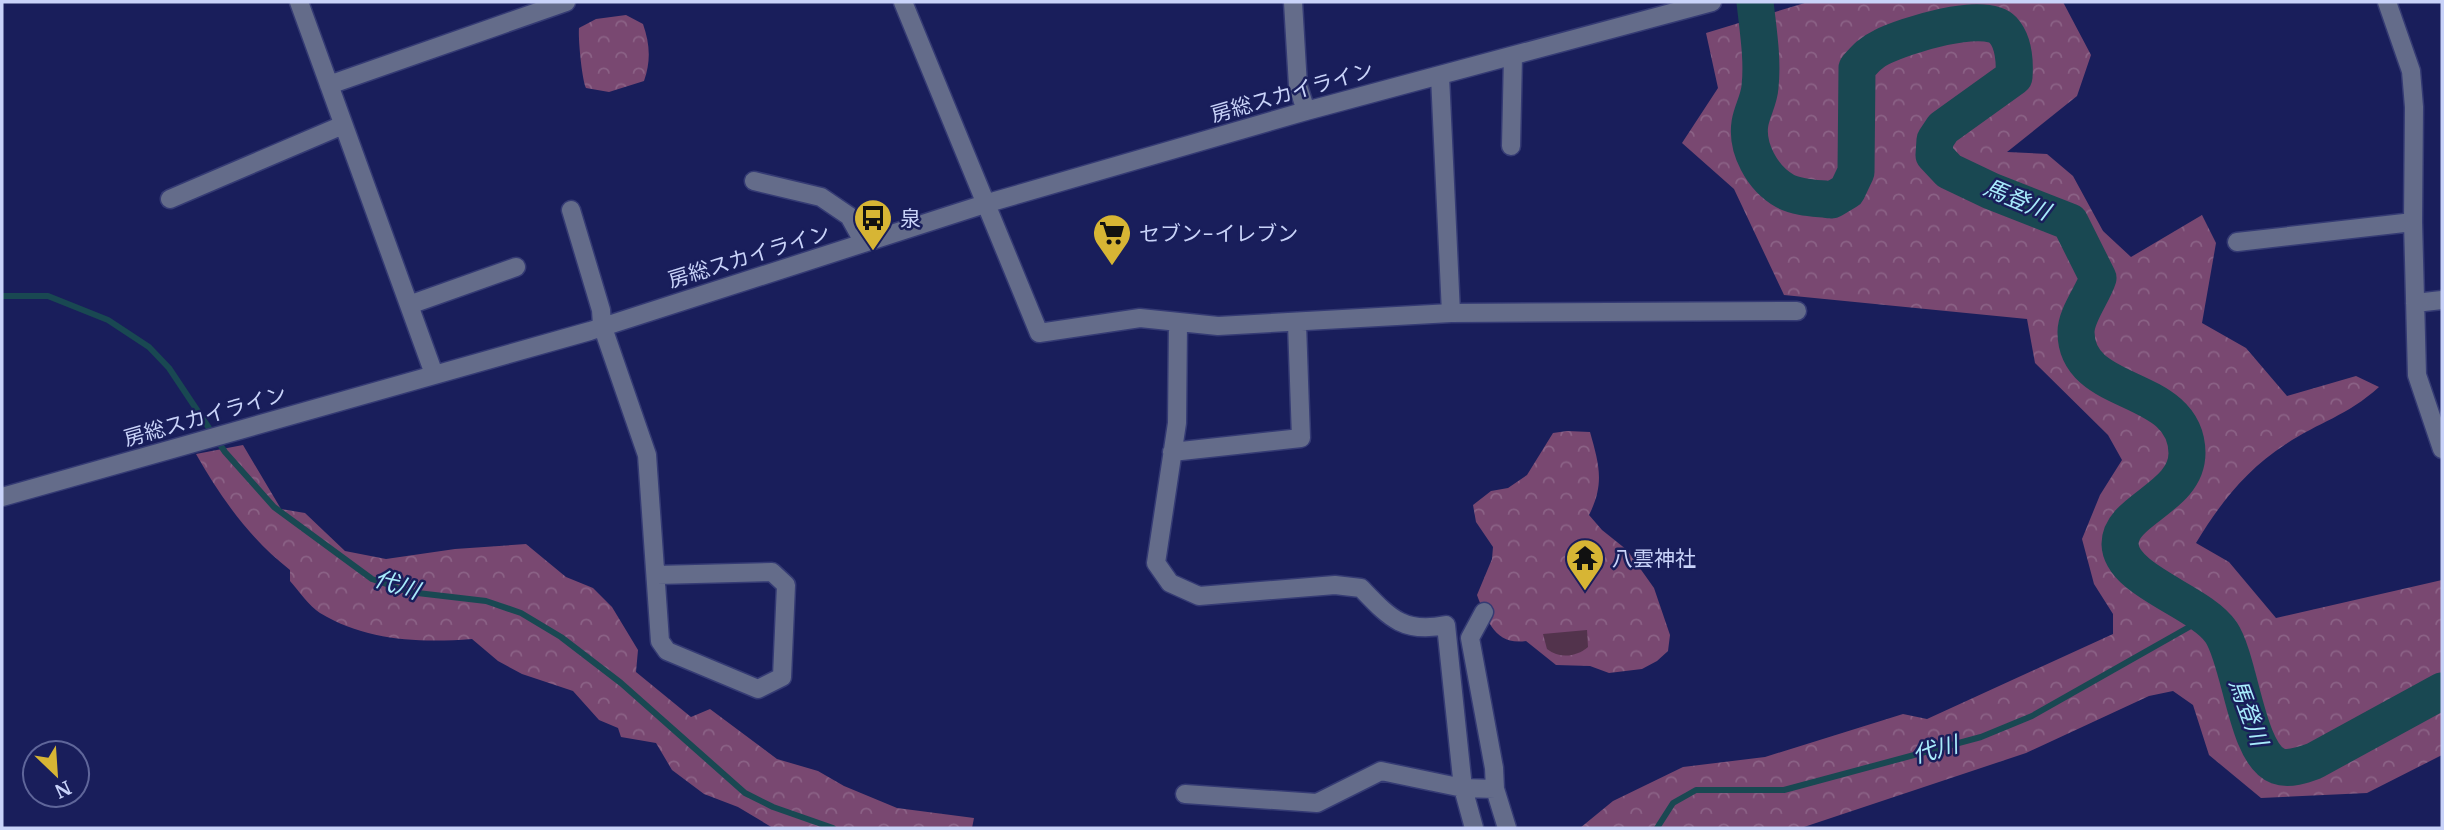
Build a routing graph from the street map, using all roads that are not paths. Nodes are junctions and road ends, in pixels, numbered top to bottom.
1 (299, 2) edge
2 (566, 2) edge
3 (903, 2) edge
4 (1293, 2) edge
5 (1712, 2) edge
6 (2387, 2) edge
7 (1513, 56) junction
8 (1440, 76) junction
9 (329, 85) junction
10 (1306, 111) junction
11 (342, 125) junction
12 (1511, 146) dead end
13 (754, 181) dead end
14 (170, 200) dead end
15 (988, 203) junction
16 (571, 209) dead end
17 (2413, 222) junction
18 (2237, 242) dead end
19 (864, 243) junction
20 (516, 267) dead end
21 (2442, 300) edge
22 (2415, 303) junction
23 (409, 305) junction
24 (1797, 311) dead end
25 (1451, 313) junction
26 (1178, 323) junction
27 (1297, 324) junction
28 (603, 326) junction
29 (434, 374) junction
30 (2442, 449) edge
31 (1172, 452) junction
32 (2, 497) edge
33 (657, 575) junction
34 (1484, 612) dead end
35 (1464, 788) junction
36 (1495, 789) junction
37 (1185, 794) dead end
38 (1474, 828) edge
39 (1507, 828) edge

1 - 9 street
2 - 9 street
3 - 15 street
4 - 10 street
5 - 7 street, 房総スカイライン
6 - 17 street
7 - 8 street, 房総スカイライン
7 - 12 street
8 - 10 street, 房総スカイライン
8 - 25 street
9 - 11 street
10 - 15 street, 房総スカイライン
11 - 14 street
11 - 23 street
13 - 19 street
15 - 19 street, 房総スカイライン
15 - 26 street
16 - 28 street
17 - 18 street
17 - 22 street
19 - 28 street, 房総スカイライン
20 - 23 street
21 - 22 street
22 - 30 street
23 - 29 street
24 - 25 street
25 - 27 street
26 - 27 street
26 - 31 street
27 - 31 street
28 - 29 street, 房総スカイライン
28 - 33 street
29 - 32 street, 房総スカイライン
31 - 35 street
33 - 33 street
34 - 36 street
35 - 36 street
35 - 37 street
35 - 38 street
36 - 39 street

